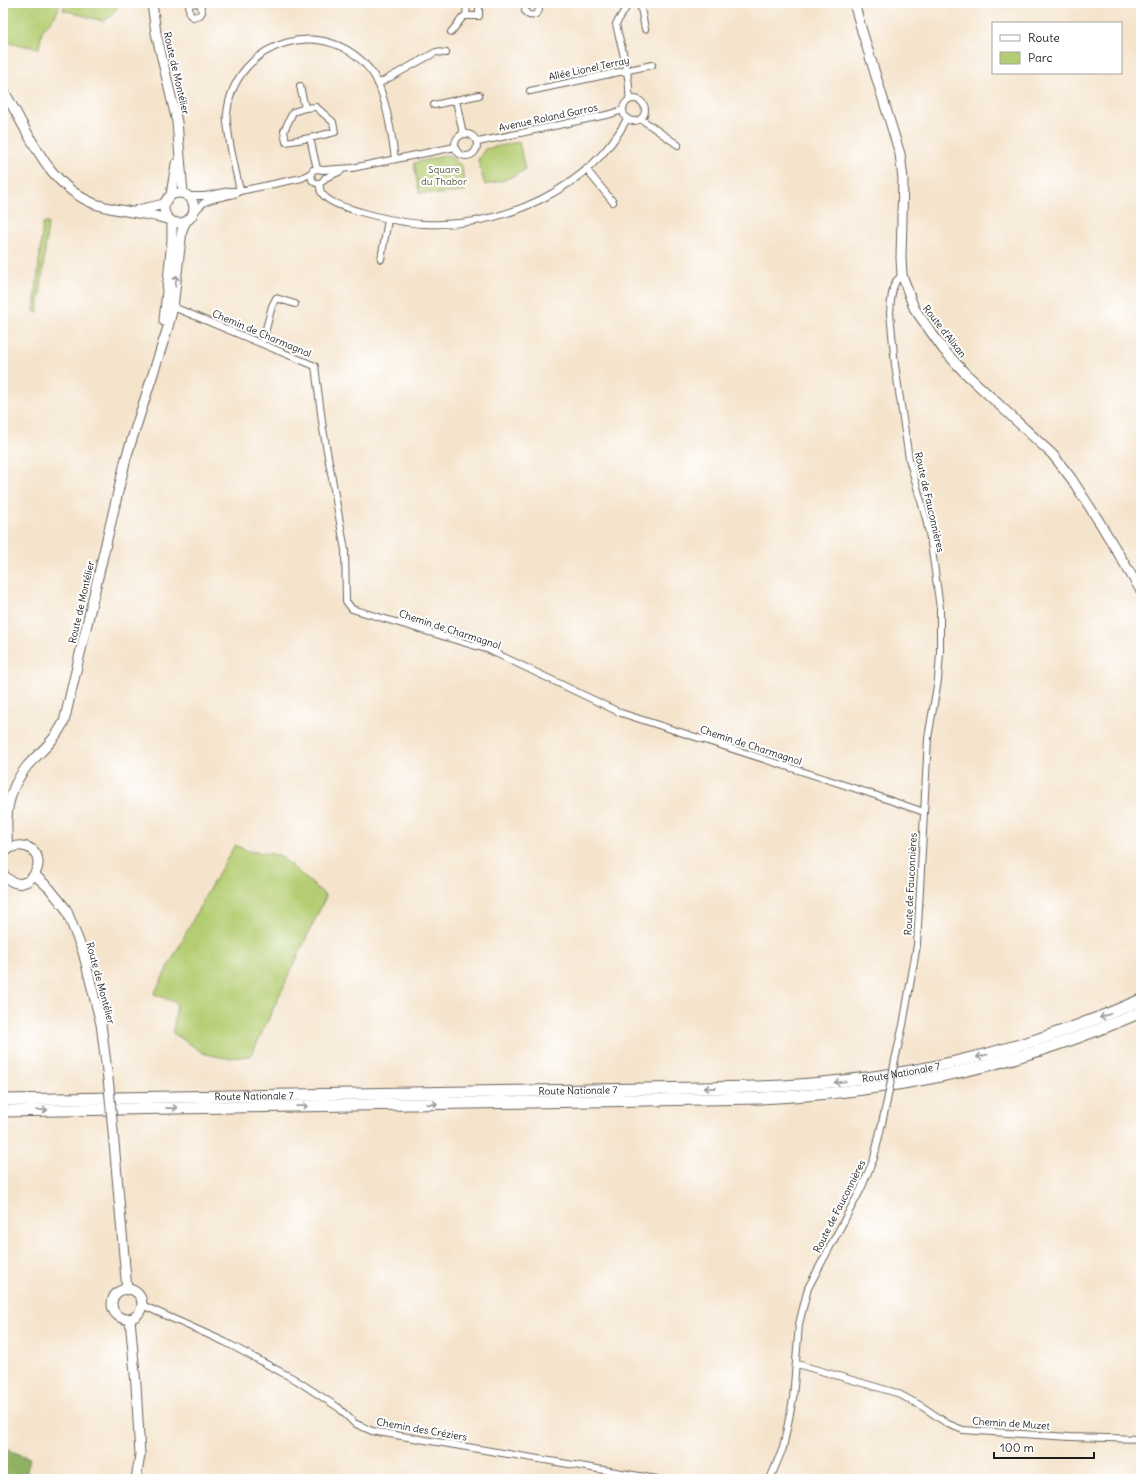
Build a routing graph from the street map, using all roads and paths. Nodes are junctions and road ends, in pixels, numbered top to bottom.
1 (152, 3) edge
2 (467, 3) edge
3 (479, 3) edge
4 (526, 3) edge
5 (537, 3) edge
6 (629, 3) edge
7 (640, 3) edge
8 (854, 3) edge
9 (466, 16) junction
10 (645, 29) dead end
11 (451, 32) dead end
12 (446, 53) dead end
13 (652, 65) dead end
14 (626, 70) junction
15 (378, 84) junction
16 (300, 86) dead end
17 (3, 90) edge
18 (530, 91) dead end
19 (479, 95) dead end
20 (456, 100) junction
21 (629, 100) junction
22 (434, 105) dead end
23 (305, 108) junction
24 (622, 110) junction
25 (626, 119) junction
26 (641, 119) junction
27 (463, 134) junction
28 (310, 138) junction
29 (478, 142) junction
30 (678, 145) dead end
31 (455, 147) junction
32 (179, 149) junction
33 (395, 159) junction
34 (352, 168) junction
35 (320, 169) junction
36 (586, 169) junction
37 (312, 177) junction
38 (325, 178) junction
39 (319, 183) junction
40 (240, 191) junction
41 (171, 195) junction
42 (186, 195) junction
43 (613, 202) dead end
44 (164, 204) junction
45 (128, 211) junction
46 (193, 214) junction
47 (170, 220) junction
48 (388, 220) junction
49 (185, 222) junction
50 (381, 259) dead end
51 (902, 275) junction
52 (295, 304) dead end
53 (169, 305) junction
54 (262, 344) junction
55 (1141, 591) edge
56 (924, 812) junction
57 (6, 852) edge
58 (3, 874) edge
59 (35, 875) junction
60 (1141, 1000) edge
61 (1141, 1012) edge
62 (3, 1100) edge
63 (3, 1111) edge
64 (127, 1290) junction
65 (142, 1305) junction
66 (130, 1319) junction
67 (797, 1364) junction
68 (1141, 1439) edge
69 (136, 1479) edge
70 (657, 1479) edge
71 (770, 1479) edge

1 - 32 main road, Route de Montélier
2 - 9 street
3 - 9 street
4 - 5 street
6 - 14 street
7 - 10 street
8 - 51 main road, Route d'Alixan
9 - 11 street
12 - 15 street
13 - 14 street, Allée Lionel Terray
14 - 18 street, Allée Lionel Terray
14 - 21 street
15 - 33 street
15 - 40 street
16 - 23 street
17 - 45 main road
19 - 20 street
20 - 22 street
20 - 27 street
21 - 24 street
21 - 26 street
23 - 28 street
23 - 28 street
24 - 25 street
24 - 29 street, Avenue Roland Garros
25 - 26 street
25 - 36 street
26 - 30 street
27 - 29 street
27 - 31 street
28 - 35 street
29 - 31 street
31 - 33 street
32 - 41 main road, Route de Montélier
32 - 42 main road, Route de Montélier
33 - 34 street
34 - 35 street
34 - 38 street
35 - 37 street
35 - 38 street
36 - 43 street
36 - 48 street
37 - 39 street
37 - 40 street
38 - 39 street
39 - 48 street
40 - 42 street
40 - 46 street
41 - 42 main road
41 - 44 main road, Route de Montélier
42 - 46 main road, Route de Montélier
44 - 45 main road
44 - 47 main road, Route de Montélier
45 - 47 main road
46 - 49 main road
47 - 49 main road
47 - 53 main road, Route de Montélier
48 - 50 street
53 -> 49 main road, Route de Montélier
51 - 55 main road, Route d'Alixan
51 - 56 street, Route de Fauconnières
52 - 54 street
53 - 54 street, Chemin de Charmagnol
53 - 57 main road, Route de Montélier
54 - 56 street, Chemin de Charmagnol
56 - 67 street, Route de Fauconnières, bridge
57 - 59 main road
58 - 59 main road
59 - 64 main road, Route de Montélier, bridge
60 -> 62 highway, Route Nationale 7
63 -> 61 highway, Route Nationale 7
64 - 65 main road
64 - 66 main road
65 - 66 main road
65 - 70 street, Chemin des Créziers
66 - 69 main road
67 - 68 street, Chemin de Muzet
67 - 71 street, Route de Fauconnières

